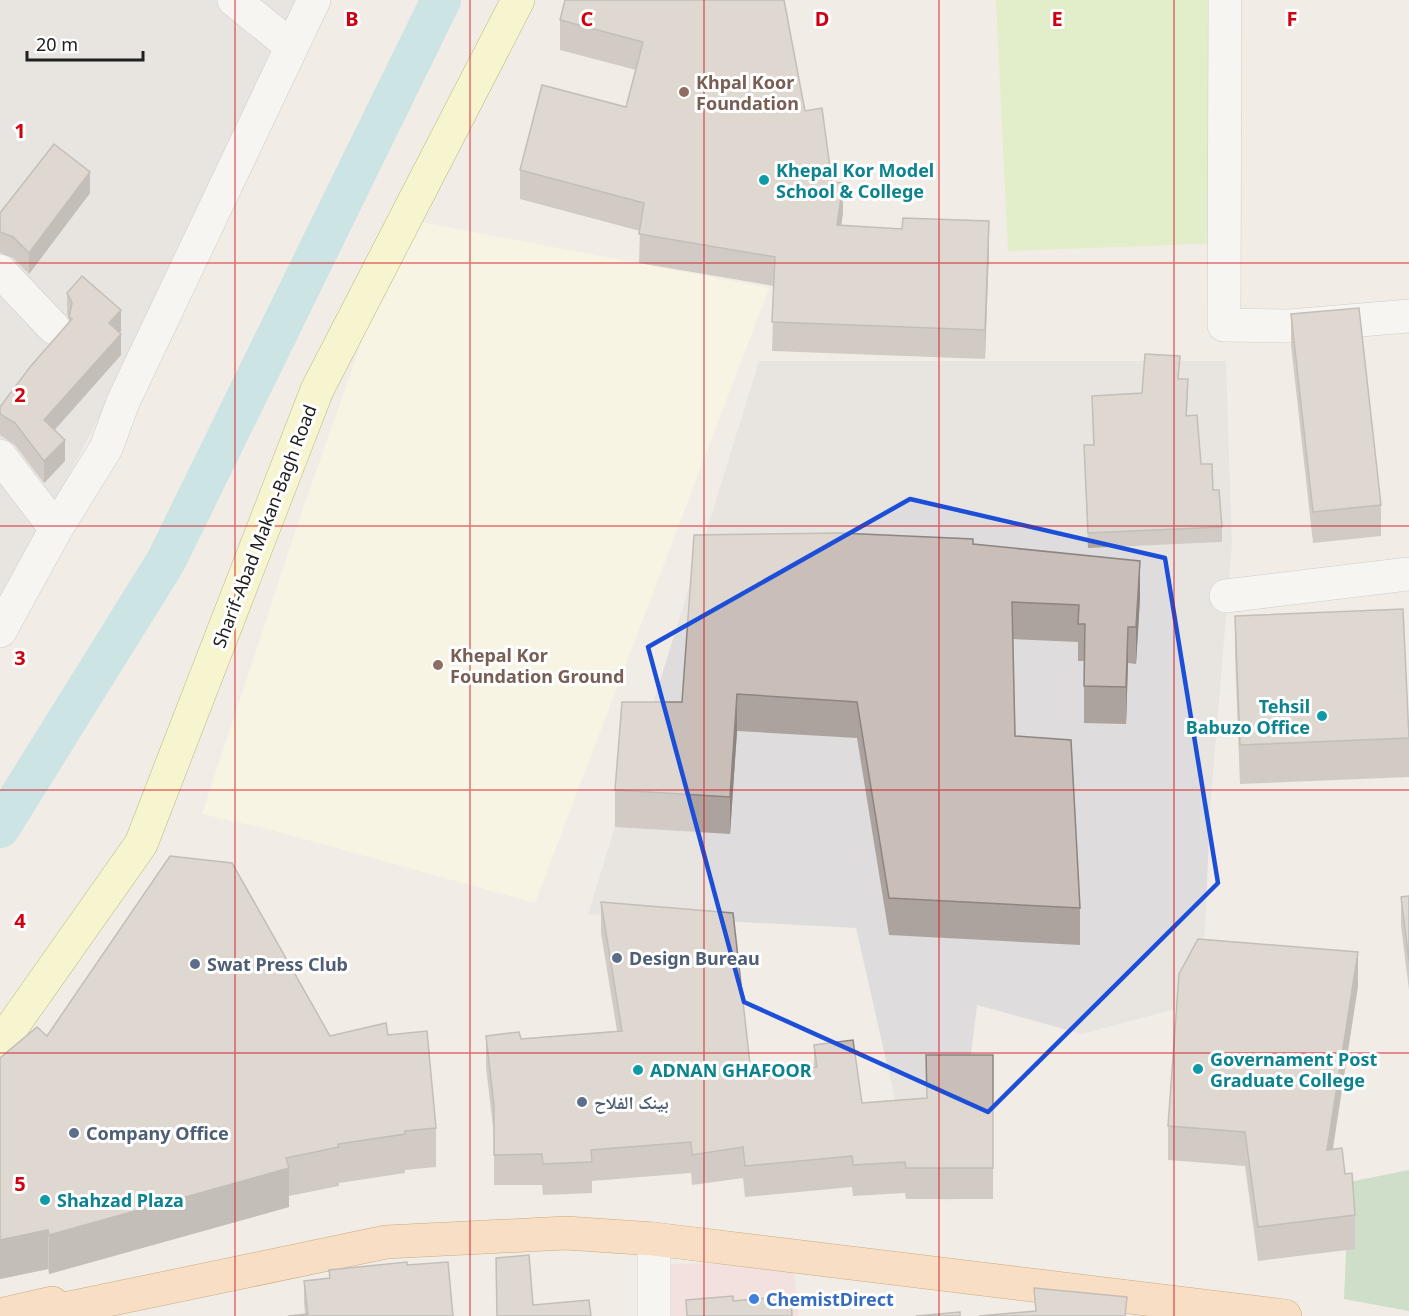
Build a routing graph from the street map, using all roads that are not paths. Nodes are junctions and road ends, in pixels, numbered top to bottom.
1 (234, 0) edge
2 (314, 0) edge
3 (518, 0) edge
4 (1225, 0) edge
5 (291, 46) junction
6 (0, 271) edge
7 (1409, 316) edge
8 (54, 328) dead end
9 (0, 456) edge
10 (56, 529) junction
11 (1409, 574) edge
12 (1227, 596) dead end
13 (0, 631) edge
14 (0, 1044) edge
15 (654, 1239) junction
16 (1239, 1307) edge
17 (0, 1315) edge
18 (31, 1316) edge
19 (654, 1316) edge
20 (1285, 1316) edge

1 - 5 street
2 - 5 street
3 - 14 street, Sharif-Abad Makan-Bagh Road
4 - 7 street
5 - 10 street
6 - 8 street
9 - 10 street
10 - 13 street
11 - 12 street
15 - 16 main road
15 - 18 main road
15 - 19 street
16 - 17 main road
16 - 20 main road

